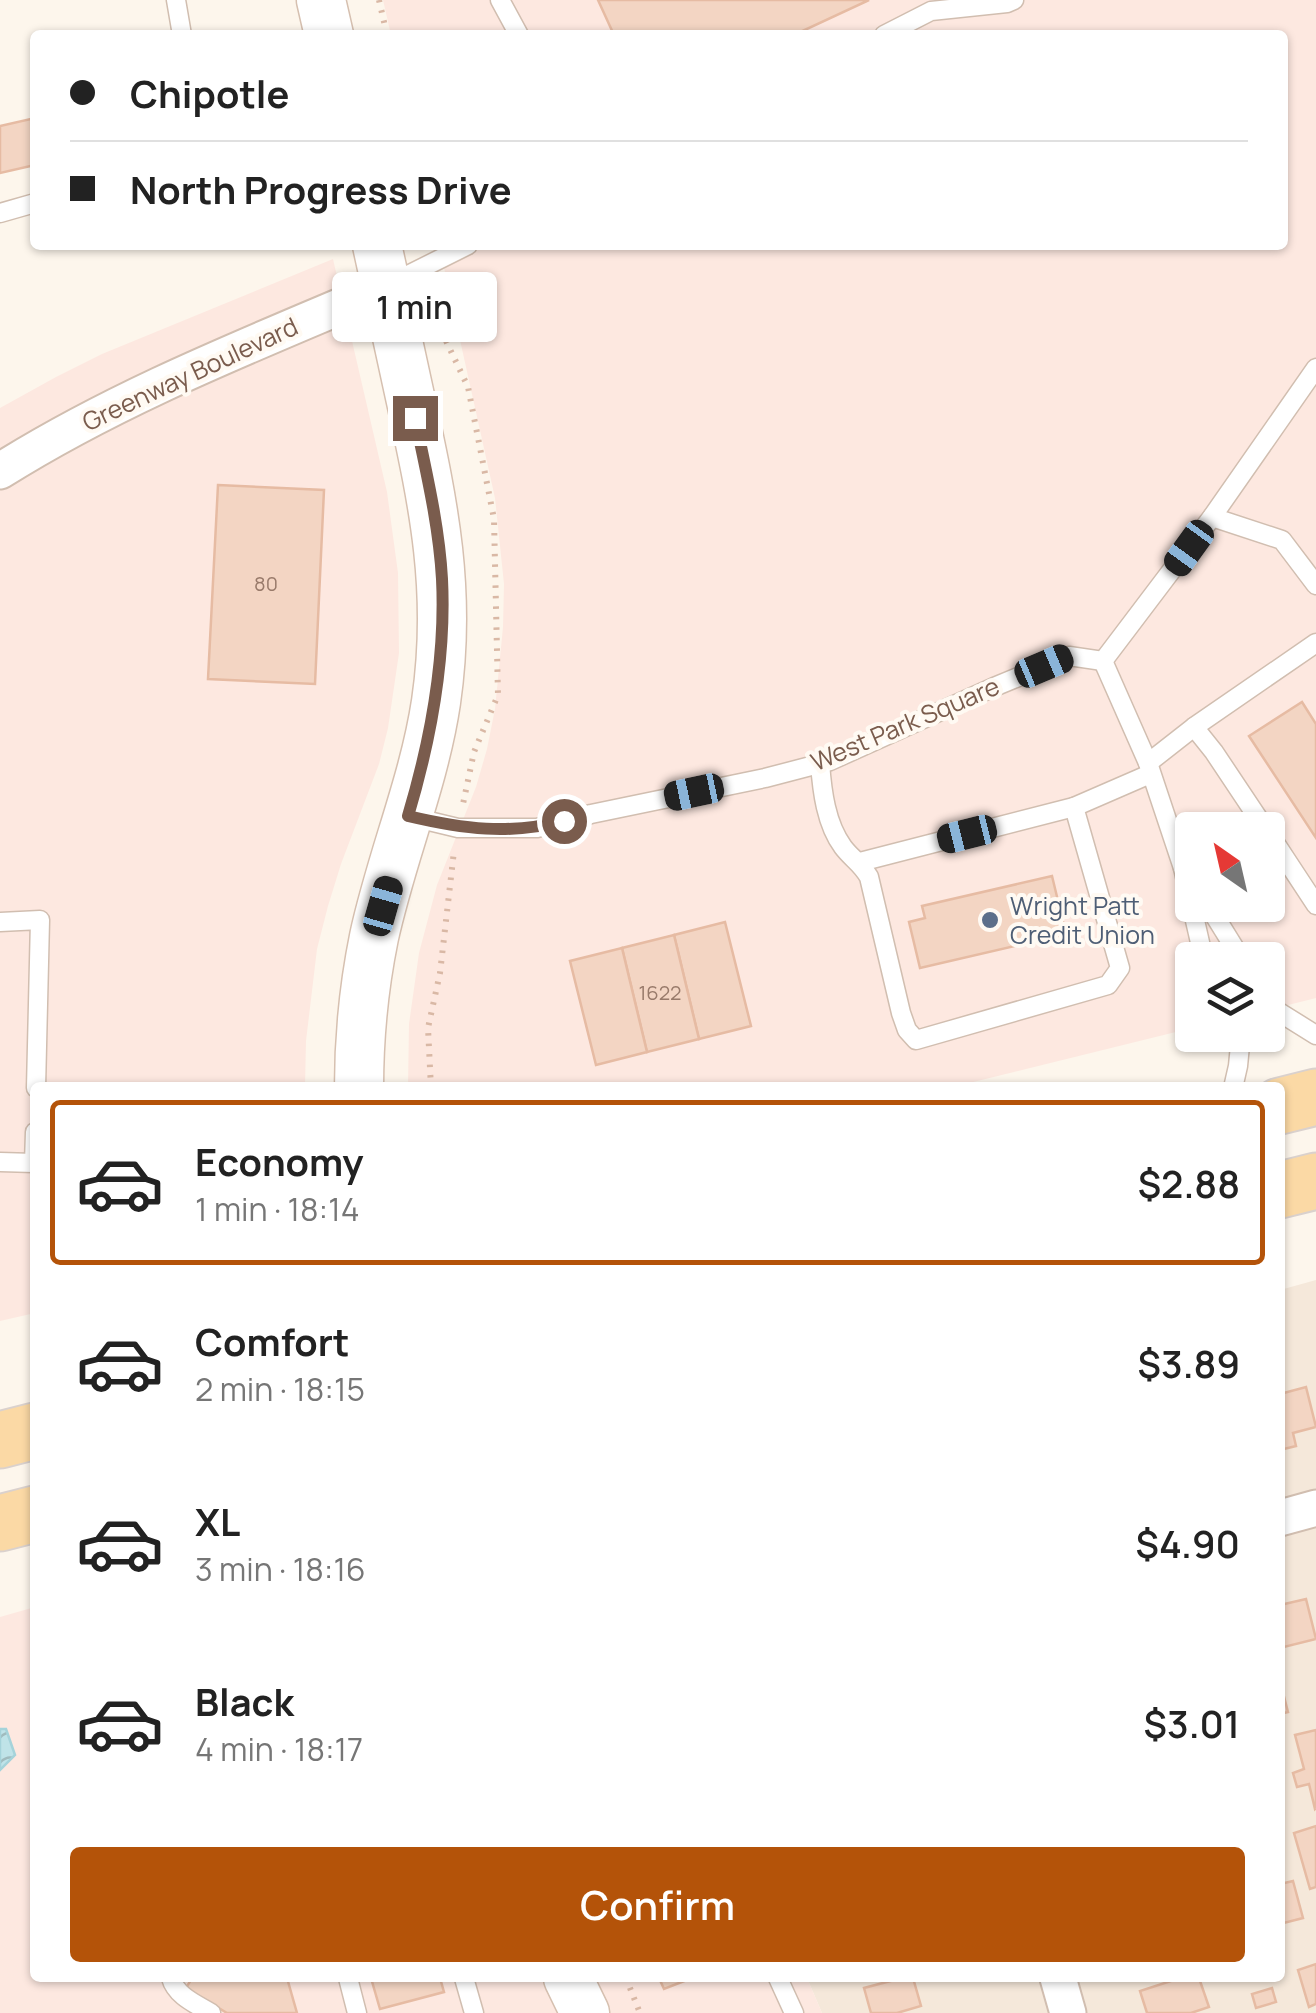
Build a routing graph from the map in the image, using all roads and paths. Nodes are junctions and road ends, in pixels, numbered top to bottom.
1 (176, 0) edge
2 (321, 0) edge
3 (379, 0) edge
4 (500, 0) edge
5 (1014, 0) edge
6 (181, 30) edge
7 (328, 30) edge
8 (386, 30) edge
9 (515, 30) edge
10 (894, 30) edge
11 (30, 205) edge
12 (0, 213) edge
13 (448, 250) edge
14 (382, 266) edge
15 (1316, 368) edge
16 (0, 471) edge
17 (1212, 517) junction
18 (1316, 586) edge
19 (1316, 643) edge
20 (1103, 662) junction
21 (1194, 727) junction
22 (820, 763) junction
23 (1149, 768) junction
24 (1074, 807) junction
25 (1254, 812) edge
26 (408, 816) junction
27 (1175, 839) edge
28 (1285, 858) edge
29 (860, 862) junction
30 (1316, 905) edge
31 (0, 922) edge
32 (1285, 1016) edge
33 (1316, 1035) edge
34 (1239, 1052) edge
35 (36, 1082) edge
36 (359, 1082) edge
37 (1235, 1082) edge
38 (1316, 1097) edge
39 (1285, 1105) edge
40 (0, 1162) edge
41 (30, 1163) edge
42 (1316, 1181) edge
43 (1285, 1189) edge
44 (30, 1432) edge
45 (0, 1440) edge
46 (1316, 1508) edge
47 (30, 1515) edge
48 (1285, 1517) edge
49 (0, 1523) edge
50 (172, 1982) edge
51 (349, 1982) edge
52 (465, 1982) edge
53 (570, 1982) edge
54 (628, 1982) edge
55 (780, 1982) edge
56 (1059, 1982) edge
57 (211, 2013) edge
58 (357, 2013) edge
59 (474, 2013) edge
60 (585, 2013) edge
61 (640, 2013) edge
62 (794, 2013) edge
63 (1068, 2013) edge

1 - 6 lane
2 - 7 street
3 - 8 path
4 - 9 lane
5 - 10 lane
11 - 12 lane
13 - 14 lane
14 - 16 street, Greenway Boulevard
14 - 26 street
15 - 17 lane
17 - 18 lane
17 - 20 lane
19 - 21 lane
20 - 22 lane, West Park Square
20 - 23 lane
21 - 23 lane
21 - 25 lane
22 - 26 lane, West Park Square
22 - 29 lane
23 - 24 lane
23 - 27 lane
24 - 29 lane
24 - 29 lane
26 - 36 street
28 - 30 lane
31 - 35 lane
32 - 33 lane
34 - 37 lane
38 - 39 main road
40 - 41 lane
42 - 43 main road
44 - 45 main road
46 - 48 street
47 - 49 main road
50 - 57 lane
51 - 58 lane
52 - 59 lane
53 - 60 street
54 - 61 path
55 - 62 lane
56 - 63 street

